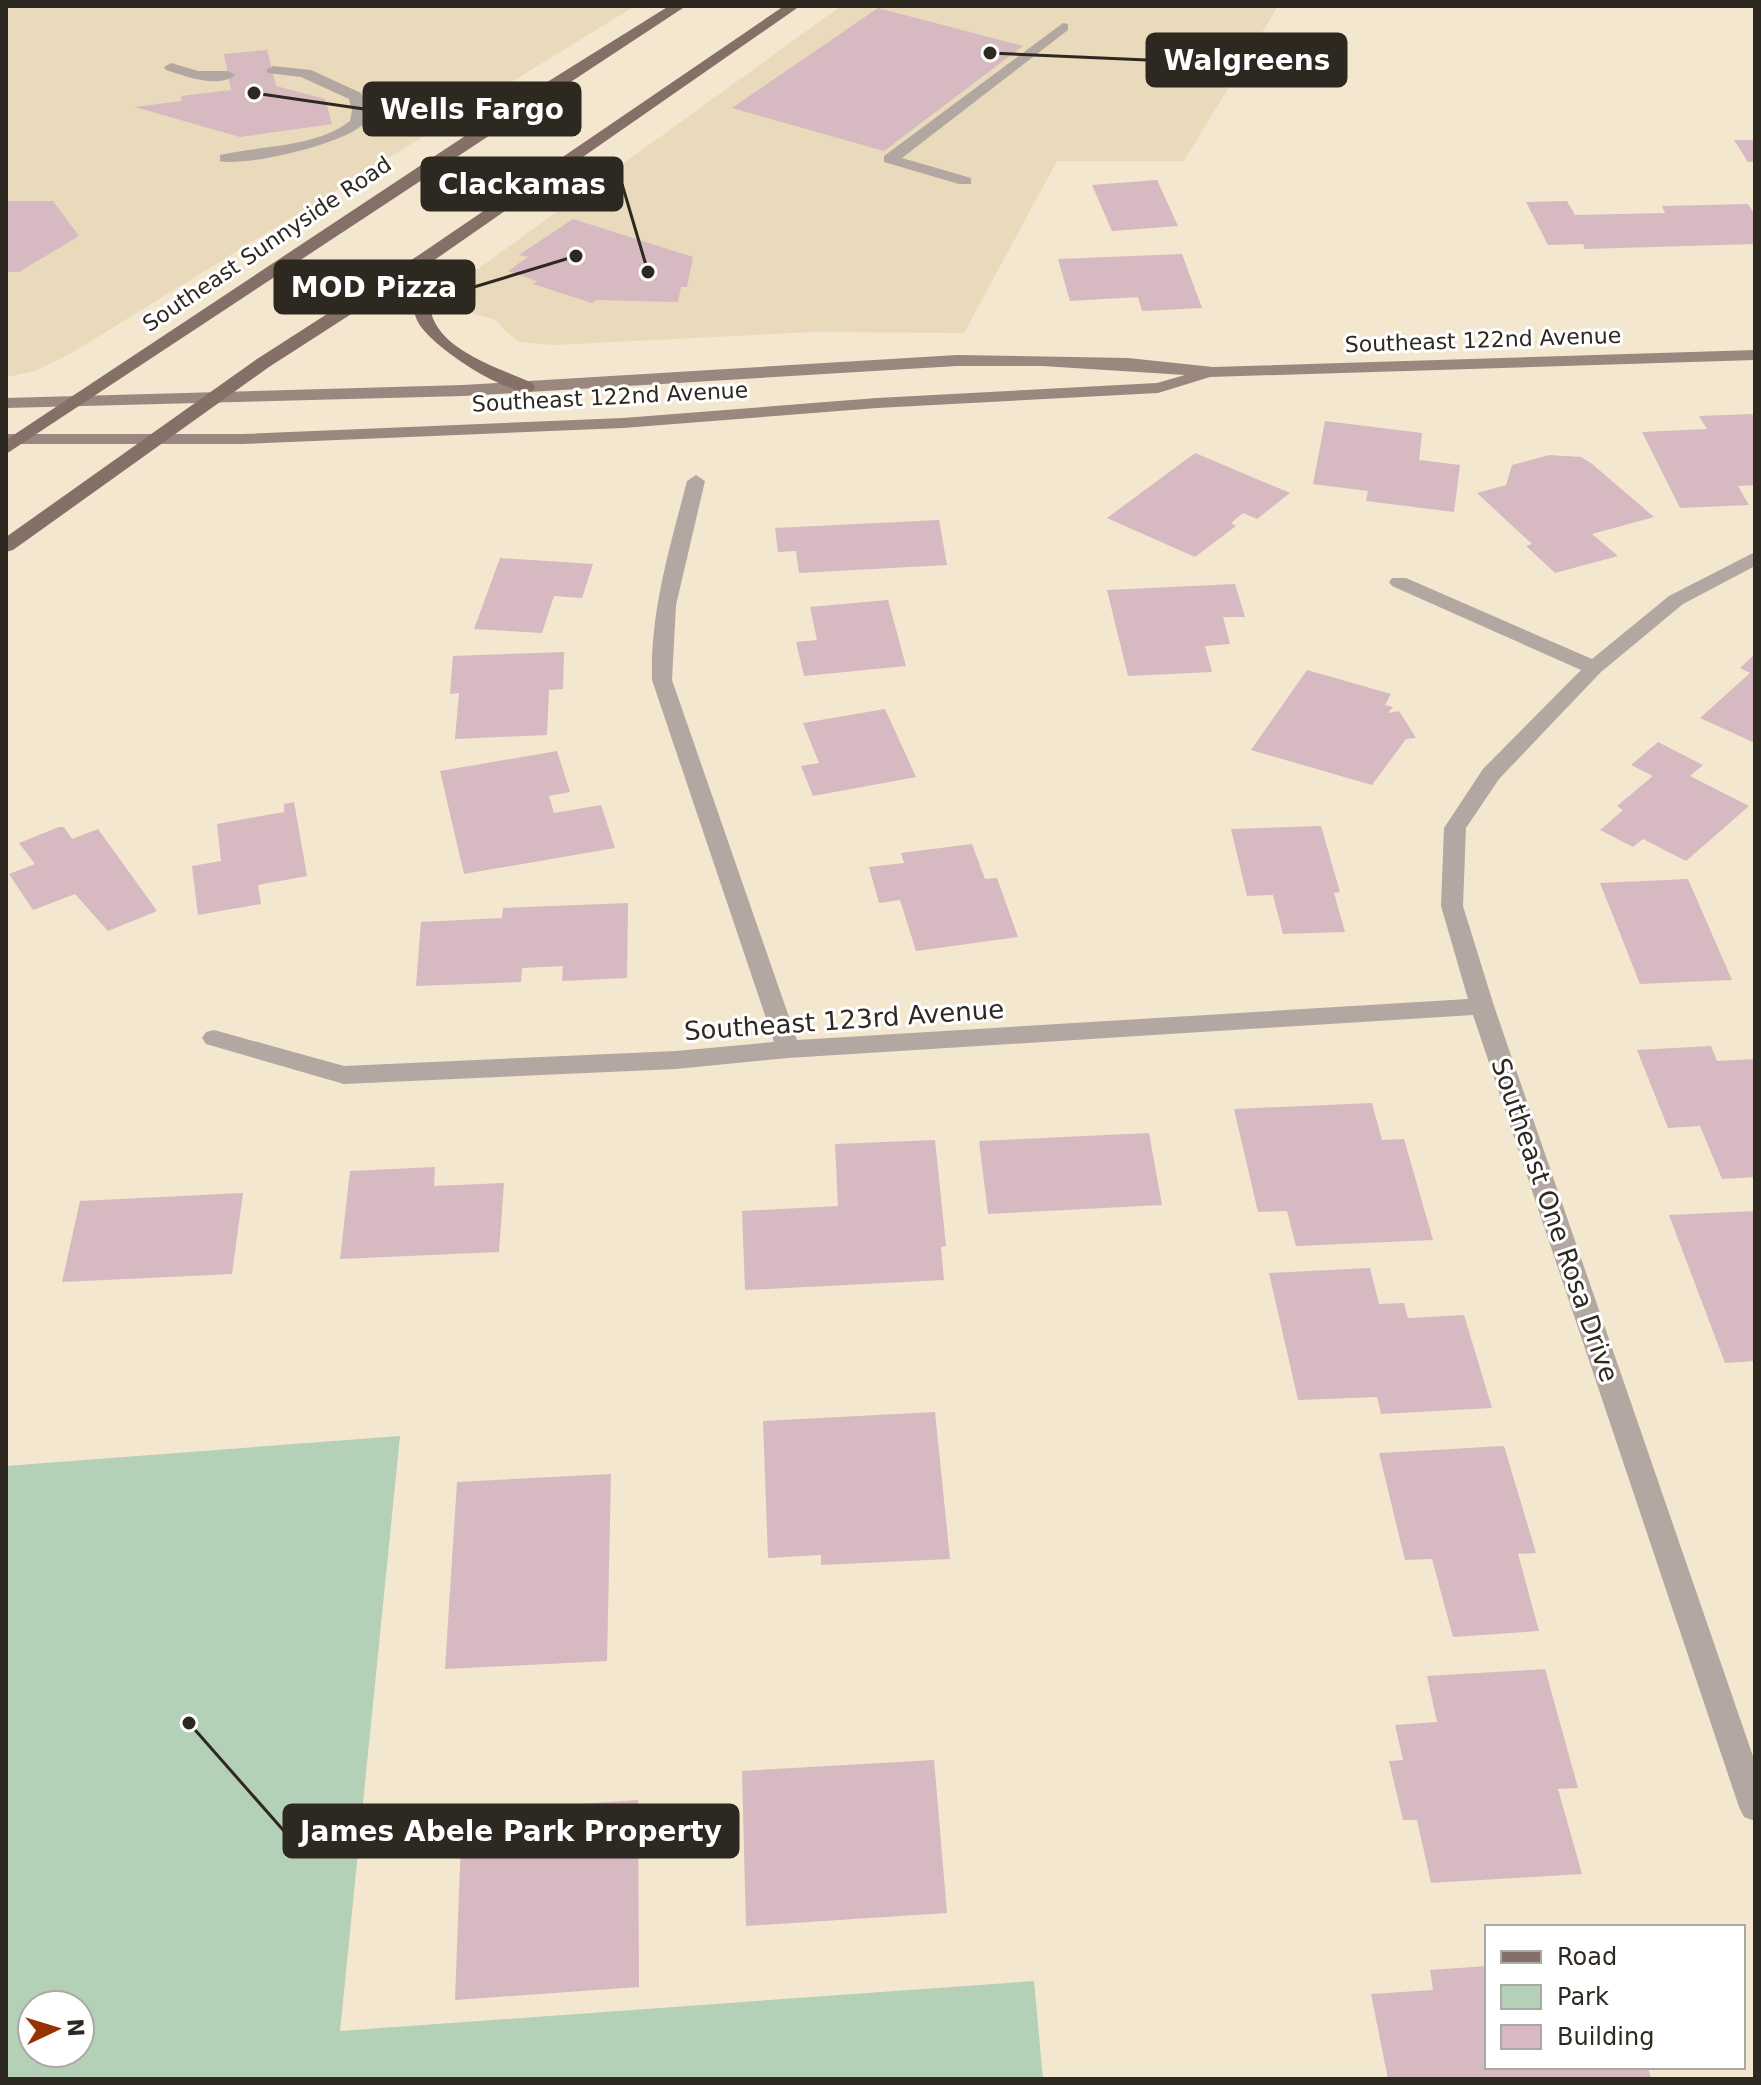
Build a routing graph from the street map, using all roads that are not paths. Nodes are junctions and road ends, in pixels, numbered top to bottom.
1 (679, 6) edge
2 (793, 6) edge
3 (1063, 27) dead end
4 (171, 67) dead end
5 (273, 70) dead end
6 (228, 75) dead end
7 (226, 158) dead end
8 (965, 181) dead end
9 (425, 259) junction
10 (1755, 355) edge
11 (1213, 372) junction
12 (526, 387) junction
13 (214, 398) junction
14 (75, 401) junction
15 (6, 403) edge
16 (156, 439) junction
17 (10, 442) edge
18 (696, 481) dead end
19 (6, 546) edge
20 (1755, 558) edge
21 (1399, 582) dead end
22 (1594, 668) junction
23 (1482, 1006) junction
24 (214, 1038) dead end
25 (788, 1049) junction
26 (1755, 1807) edge

1 - 14 main road, Southeast Sunnyside Road
2 - 9 main road
3 - 8 street
4 - 6 street
5 - 7 street
9 - 12 main road
9 - 13 main road
10 - 11 main road, Southeast 122nd Avenue
11 - 12 main road, Southeast 122nd Avenue
11 - 16 main road, Southeast 122nd Avenue
12 - 13 main road, Southeast 122nd Avenue
13 - 14 main road, Southeast 122nd Avenue
13 - 16 main road
14 - 15 main road, Southeast 122nd Avenue
14 - 17 main road, Southeast Sunnyside Road
16 - 17 main road, Southeast 122nd Avenue
16 - 19 main road
18 - 25 street
20 - 22 street, Southeast One Rosa Drive
21 - 22 street
22 - 23 street, Southeast One Rosa Drive
23 - 25 street, Southeast 123rd Avenue
23 - 26 street, Southeast One Rosa Drive
24 - 25 street, Southeast 123rd Avenue

